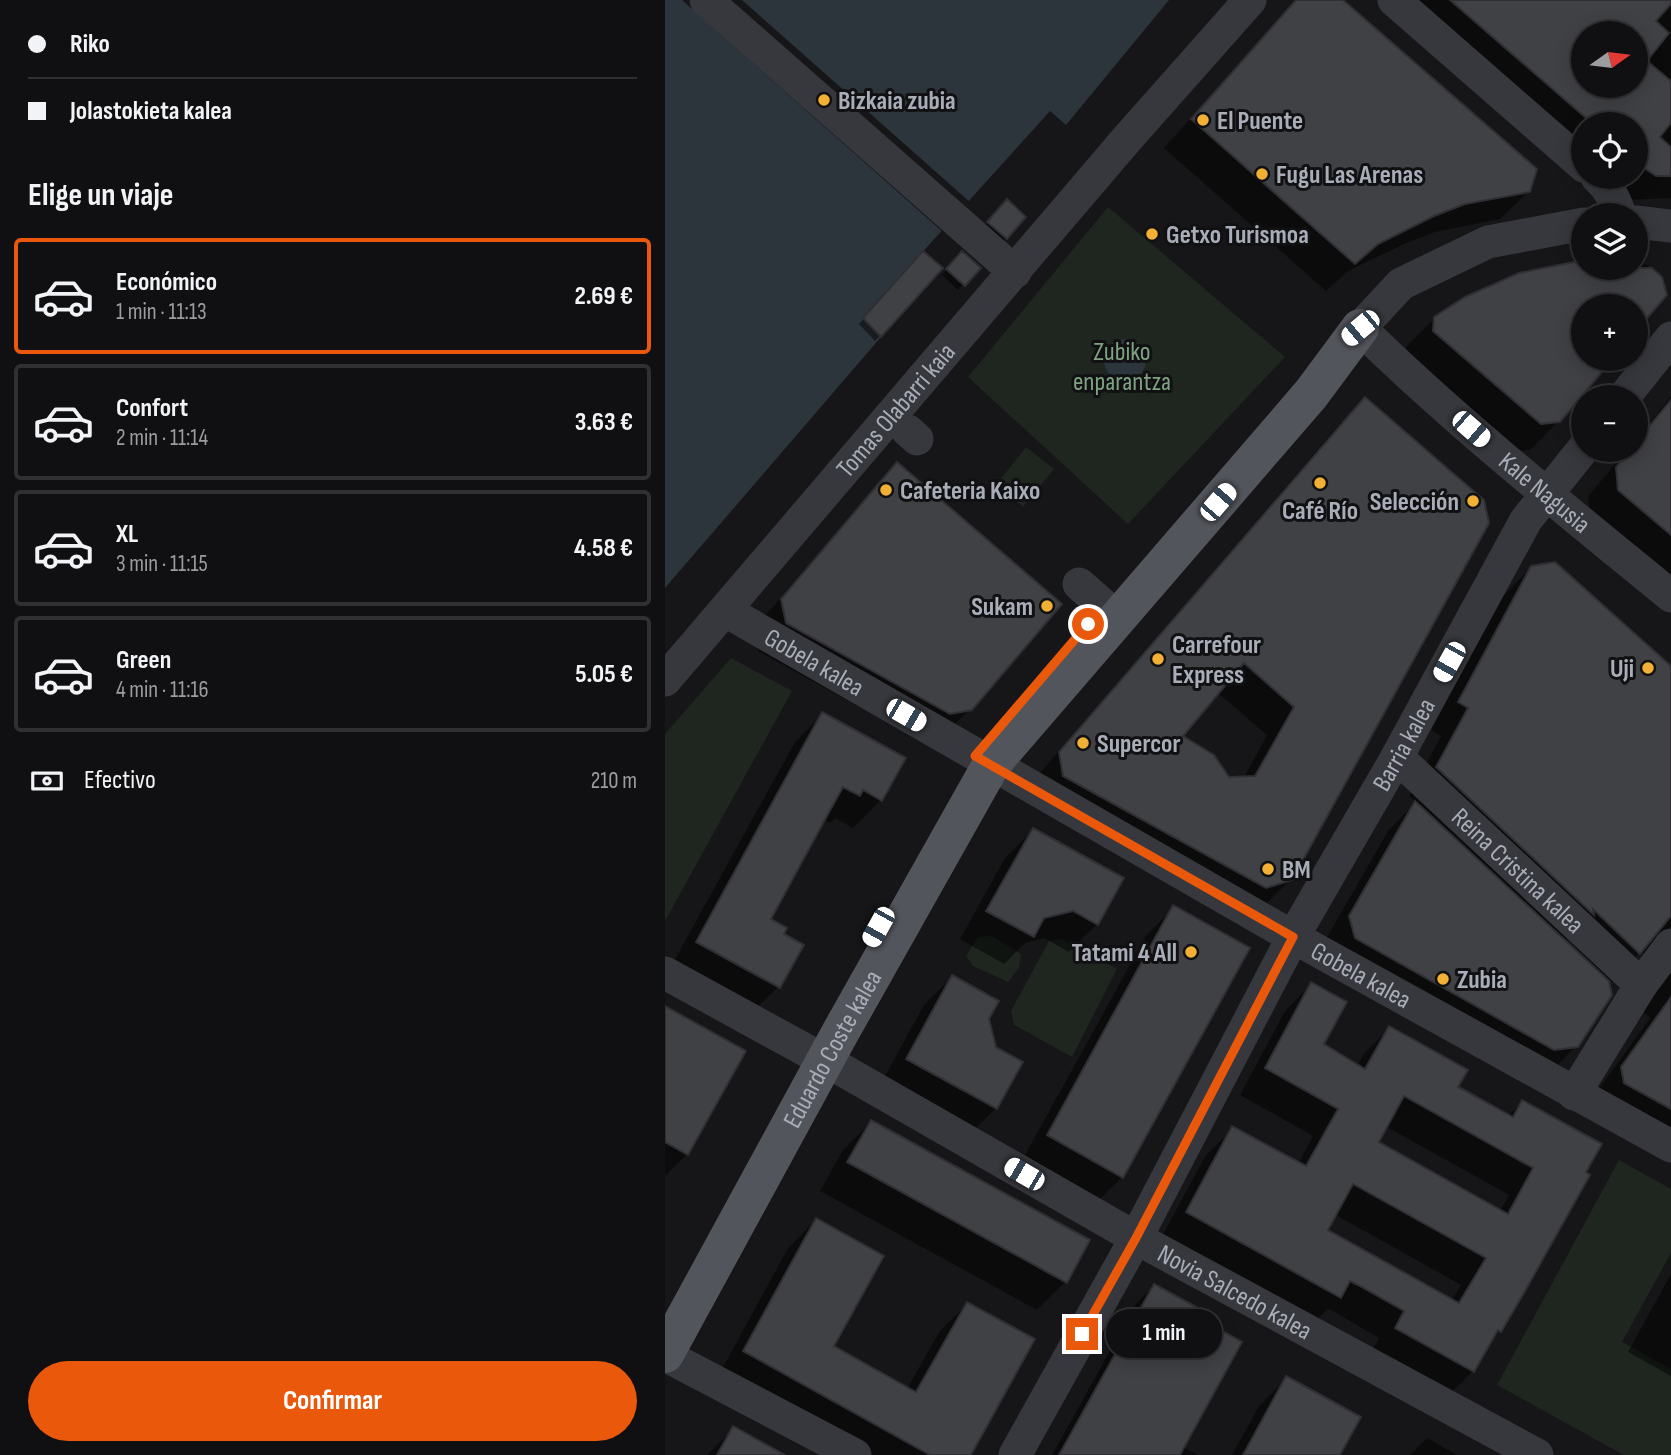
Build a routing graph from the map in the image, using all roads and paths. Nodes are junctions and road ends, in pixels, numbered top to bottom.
1 (706, 0) edge
2 (1250, 0) edge
3 (1394, 0) edge
4 (1571, 155) edge
5 (1648, 223) edge
6 (1671, 226) edge
7 (1571, 227) edge
8 (1014, 272) junction
9 (1360, 328) junction
10 (1671, 338) edge
11 (1634, 385) edge
12 (1572, 462) edge
13 (1546, 494) junction
14 (1671, 596) edge
15 (726, 611) junction
16 (665, 680) edge
17 (1397, 757) junction
18 (983, 760) junction
19 (1293, 937) junction
20 (1671, 945) edge
21 (665, 973) edge
22 (1641, 985) junction
23 (817, 1056) junction
24 (1574, 1094) junction
25 (1671, 1146) edge
26 (1136, 1238) junction
27 (665, 1317) edge
28 (665, 1355) edge
29 (855, 1455) edge
30 (1015, 1455) edge
31 (1537, 1455) edge

1 - 8 street
2 - 8 street, Tomas Olabarri kaia
3 - 4 street
5 - 6 street
7 - 9 street
8 - 15 street, Tomas Olabarri kaia
9 - 13 street, Kale Nagusia
9 - 18 main road, Eduardo Coste kalea
9 - 18 main road, Eduardo Coste kalea
10 - 11 street
12 - 13 street, Barria kalea
13 - 14 street, Kale Nagusia
13 - 17 street, Barria kalea
15 - 16 street, Tomas Olabarri kaia
15 - 18 street, Gobela kalea
17 - 19 street, Barria kalea
17 - 22 street, Reina Cristina kalea
18 - 19 street, Gobela kalea
18 - 23 main road, Eduardo Coste kalea
19 - 24 street, Gobela kalea
19 - 26 street, Barria kalea
20 - 22 street
21 - 23 street, Novia Salcedo kalea
22 - 24 street
23 - 26 street, Novia Salcedo kalea
23 - 27 main road, Eduardo Coste kalea
23 - 28 main road, Eduardo Coste kalea
24 - 25 street, Gobela kalea
26 - 30 street, Barria kalea
26 - 31 street, Novia Salcedo kalea
28 - 29 street

